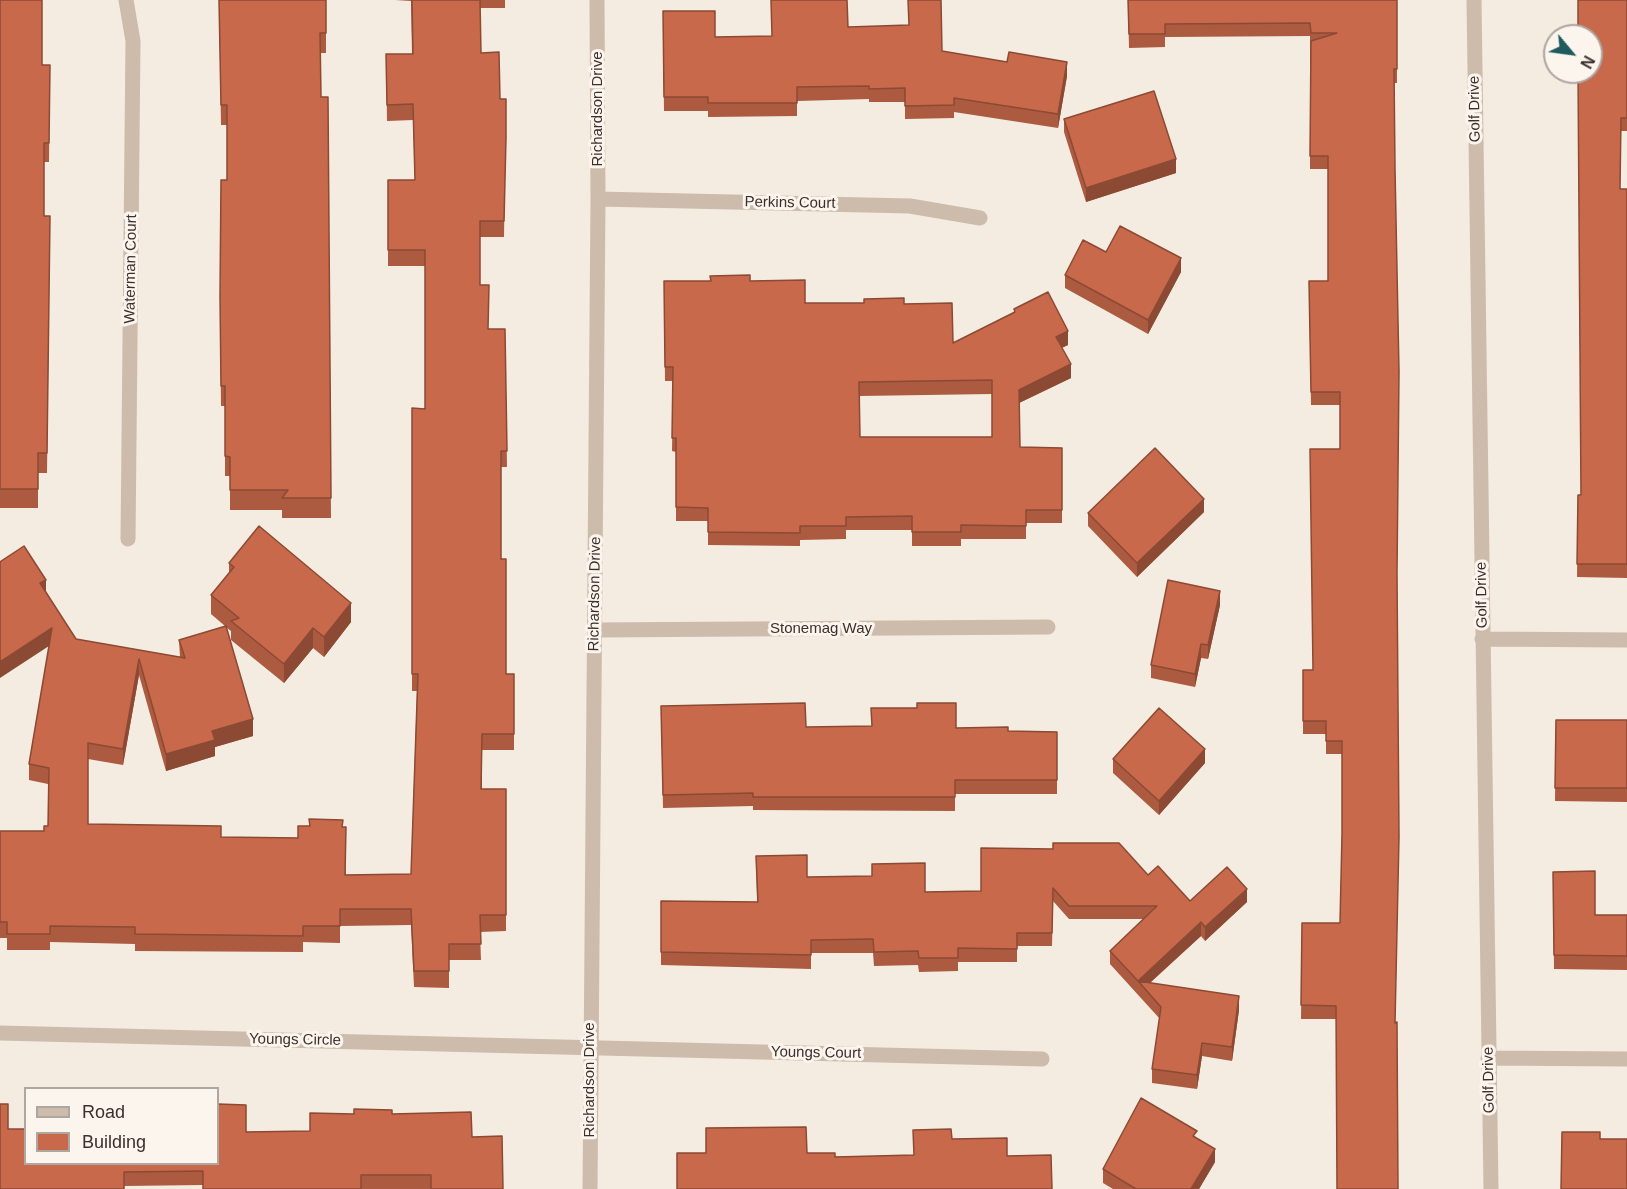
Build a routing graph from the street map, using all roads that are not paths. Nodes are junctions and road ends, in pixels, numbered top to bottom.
1 (126, 0) edge
2 (597, 0) edge
3 (1474, 0) edge
4 (598, 199) junction
5 (980, 218) dead end
6 (128, 539) dead end
7 (1048, 627) dead end
8 (594, 630) junction
9 (1482, 639) junction
10 (1627, 640) edge
11 (0, 1033) edge
12 (590, 1047) junction
13 (1488, 1058) junction
14 (1042, 1059) dead end
15 (1627, 1059) edge
16 (590, 1189) edge
17 (1491, 1189) edge

1 - 6 street, Waterman Court
2 - 4 street, Richardson Drive
3 - 9 street, Golf Drive
4 - 5 street, Perkins Court
4 - 8 street, Richardson Drive
7 - 8 street, Stonemag Way
8 - 12 street, Richardson Drive
9 - 10 street
9 - 13 street, Golf Drive
11 - 12 street, Youngs Circle
12 - 14 street, Youngs Court
12 - 16 street, Richardson Drive
13 - 15 street
13 - 17 street, Golf Drive

